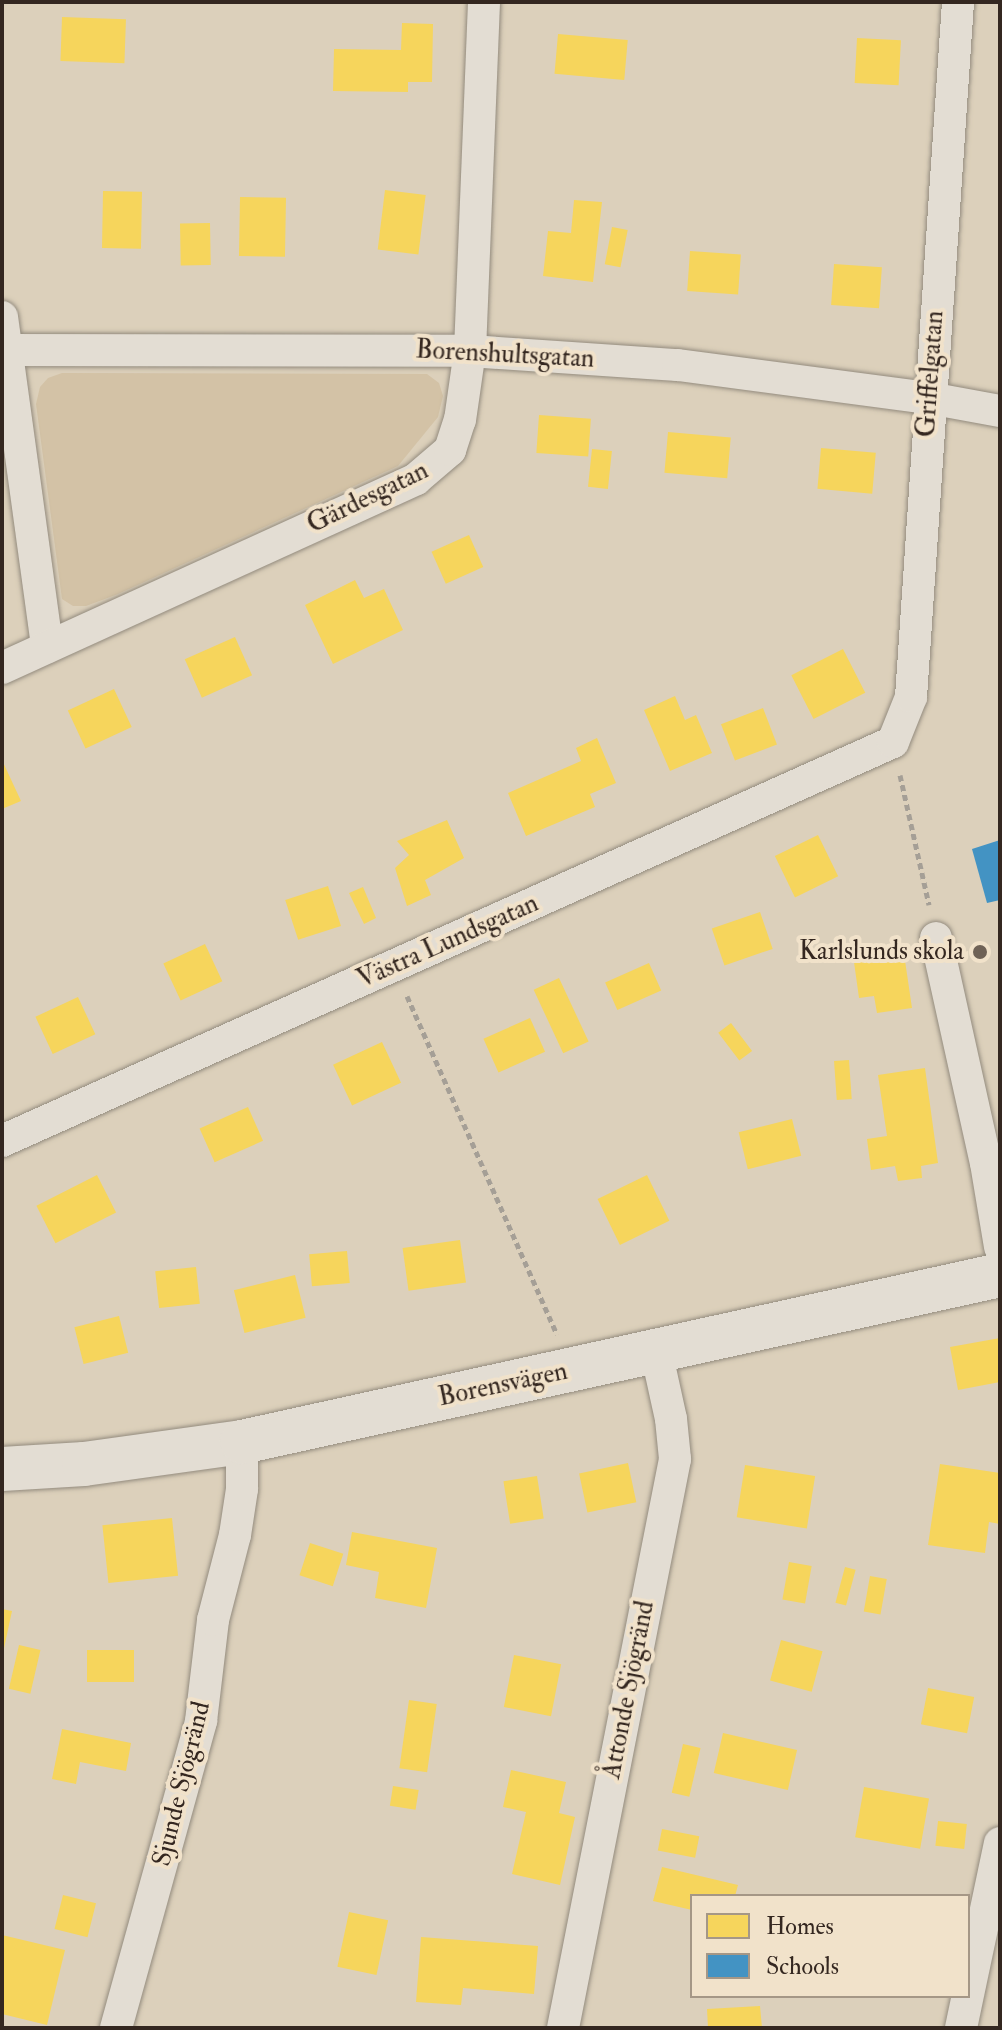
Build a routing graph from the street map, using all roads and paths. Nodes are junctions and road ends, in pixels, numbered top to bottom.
1 (484, 2) edge
2 (958, 2) edge
3 (2, 317) edge
4 (4, 350) edge
5 (470, 351) junction
6 (929, 398) junction
7 (1000, 411) edge
8 (47, 647) junction
9 (2, 668) edge
10 (893, 742) junction
11 (936, 938) joint
12 (393, 966) junction
13 (2, 1141) edge
14 (1000, 1247) edge
15 (1000, 1275) edge
16 (656, 1351) junction
17 (572, 1371) junction
18 (242, 1442) junction
19 (2, 1469) edge
20 (1000, 1843) edge
21 (970, 1985) edge
22 (967, 1998) edge
23 (116, 2028) edge
24 (563, 2028) edge
25 (961, 2028) edge

1 - 5 street, Gärdesgatan
2 - 6 street, Griffelgatan
3 - 4 street
4 - 5 street, Borenshultsgatan
4 - 8 street
5 - 6 street, Borenshultsgatan
5 - 8 street, Gärdesgatan
6 - 7 street, Borenshultsgatan
6 - 10 street, Griffelgatan
8 - 9 street, Gärdesgatan
10 - 11 path
10 - 12 street, Västra Lundsgatan
11 - 14 street
12 - 13 street, Västra Lundsgatan
12 - 17 path
15 - 16 street, Borensvägen
16 - 17 street, Borensvägen
16 - 24 street, Åttonde Sjögränd
17 - 18 street, Borensvägen
18 - 19 street, Borensvägen
18 - 23 street, Sjunde Sjögränd
20 - 21 street
22 - 25 street

